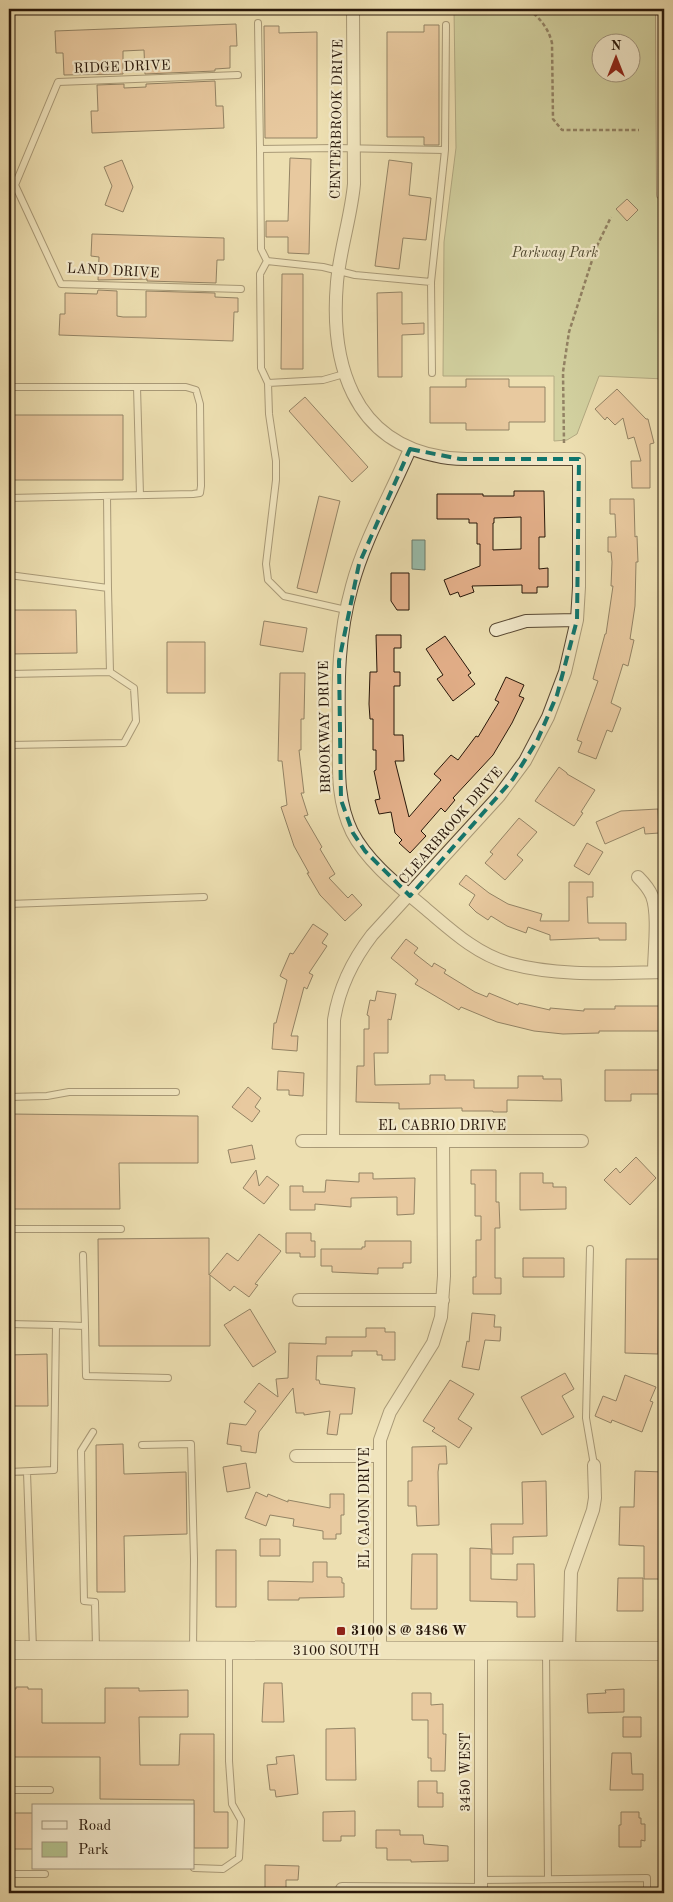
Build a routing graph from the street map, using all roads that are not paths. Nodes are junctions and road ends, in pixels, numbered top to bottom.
1 (353, 9) edge
2 (659, 9) edge
3 (258, 22) dead end
4 (446, 25) dead end
5 (238, 75) dead end
6 (354, 148) junction
7 (260, 150) junction
8 (445, 150) junction
9 (12, 185) edge
10 (664, 195) edge
11 (267, 260) junction
12 (338, 271) junction
13 (431, 282) junction
14 (241, 289) dead end
15 (432, 373) dead end
16 (344, 374) junction
17 (268, 383) junction
18 (9, 387) edge
19 (137, 387) junction
20 (410, 449) junction
21 (579, 460) joint
22 (140, 495) junction
23 (108, 496) junction
24 (9, 498) edge
25 (9, 575) edge
26 (108, 588) junction
27 (346, 610) junction
28 (577, 620) junction
29 (496, 630) dead end
30 (110, 672) junction
31 (9, 674) edge
32 (9, 745) edge
33 (638, 877) dead end
34 (410, 896) junction
35 (204, 897) dead end
36 (9, 904) edge
37 (659, 972) edge
38 (176, 1092) dead end
39 (9, 1097) edge
40 (302, 1141) dead end
41 (333, 1141) junction
42 (443, 1141) junction
43 (582, 1141) dead end
44 (9, 1229) edge
45 (121, 1229) dead end
46 (590, 1249) dead end
47 (83, 1255) dead end
48 (299, 1300) dead end
49 (443, 1300) junction
50 (9, 1324) edge
51 (56, 1325) junction
52 (85, 1326) junction
53 (168, 1378) dead end
54 (93, 1432) dead end
55 (142, 1445) dead end
56 (296, 1456) dead end
57 (379, 1456) junction
58 (594, 1465) joint
59 (9, 1472) edge
60 (27, 1472) junction
61 (9, 1650) edge
62 (33, 1650) junction
63 (96, 1650) junction
64 (193, 1650) junction
65 (229, 1650) junction
66 (380, 1650) junction
67 (481, 1650) junction
68 (664, 1650) edge
69 (546, 1651) junction
70 (569, 1651) junction
71 (664, 1736) edge
72 (9, 1790) edge
73 (50, 1790) dead end
74 (195, 1868) edge
75 (9, 1874) edge
76 (45, 1874) dead end
77 (548, 1879) junction
78 (481, 1888) edge
79 (342, 1889) dead end
80 (647, 1893) edge

1 - 6 street, CENTERBROOK DRIVE
2 - 10 lane
3 - 7 lane
4 - 8 lane
5 - 9 lane, RIDGE DRIVE
6 - 7 lane
6 - 8 lane
6 - 12 street, CENTERBROOK DRIVE
7 - 11 lane
8 - 13 lane
9 - 14 lane, LAND DRIVE
11 - 12 lane
11 - 17 lane
12 - 13 lane
12 - 16 street, CENTERBROOK DRIVE
13 - 15 lane
16 - 17 lane
16 - 20 street, CENTERBROOK DRIVE
17 - 27 lane
18 - 19 lane
19 - 22 lane
19 - 22 lane
20 - 21 street, CENTERBROOK DRIVE
20 - 27 street, BROOKWAY DRIVE
21 - 28 street, CLEARBROOK DRIVE
22 - 23 lane
23 - 24 lane
23 - 26 lane
25 - 26 lane
26 - 30 lane
27 - 34 street, BROOKWAY DRIVE
28 - 29 street
28 - 34 street, CLEARBROOK DRIVE
30 - 31 lane
30 - 32 lane
33 - 37 street
34 - 37 street, BROOKWAY DRIVE
34 - 41 street, CLEARBROOK DRIVE
35 - 36 lane
38 - 39 lane
40 - 41 street, EL CABRIO DRIVE
41 - 42 street, EL CABRIO DRIVE
42 - 43 street, EL CABRIO DRIVE
42 - 49 street, EL CAJON DRIVE
44 - 45 lane
46 - 58 lane
47 - 52 lane
48 - 49 street
49 - 57 street, EL CAJON DRIVE
50 - 51 lane
51 - 52 lane
51 - 60 lane
52 - 53 lane
54 - 63 lane
55 - 64 lane
56 - 57 street
57 - 66 street, EL CAJON DRIVE
58 - 70 street
59 - 60 lane
60 - 62 lane
61 - 62 main road, 3100 SOUTH
62 - 63 main road, 3100 SOUTH
63 - 64 main road, 3100 SOUTH
64 - 65 main road, 3100 SOUTH
65 - 66 main road, 3100 SOUTH
65 - 74 lane
66 - 67 main road, 3100 SOUTH
67 - 69 main road, 3100 SOUTH
67 - 78 street, 3450 WEST
68 - 70 main road, 3100 SOUTH
68 - 71 lane
69 - 70 main road, 3100 SOUTH
69 - 77 lane
72 - 73 lane
75 - 76 lane
77 - 78 lane
77 - 80 lane
78 - 79 street

